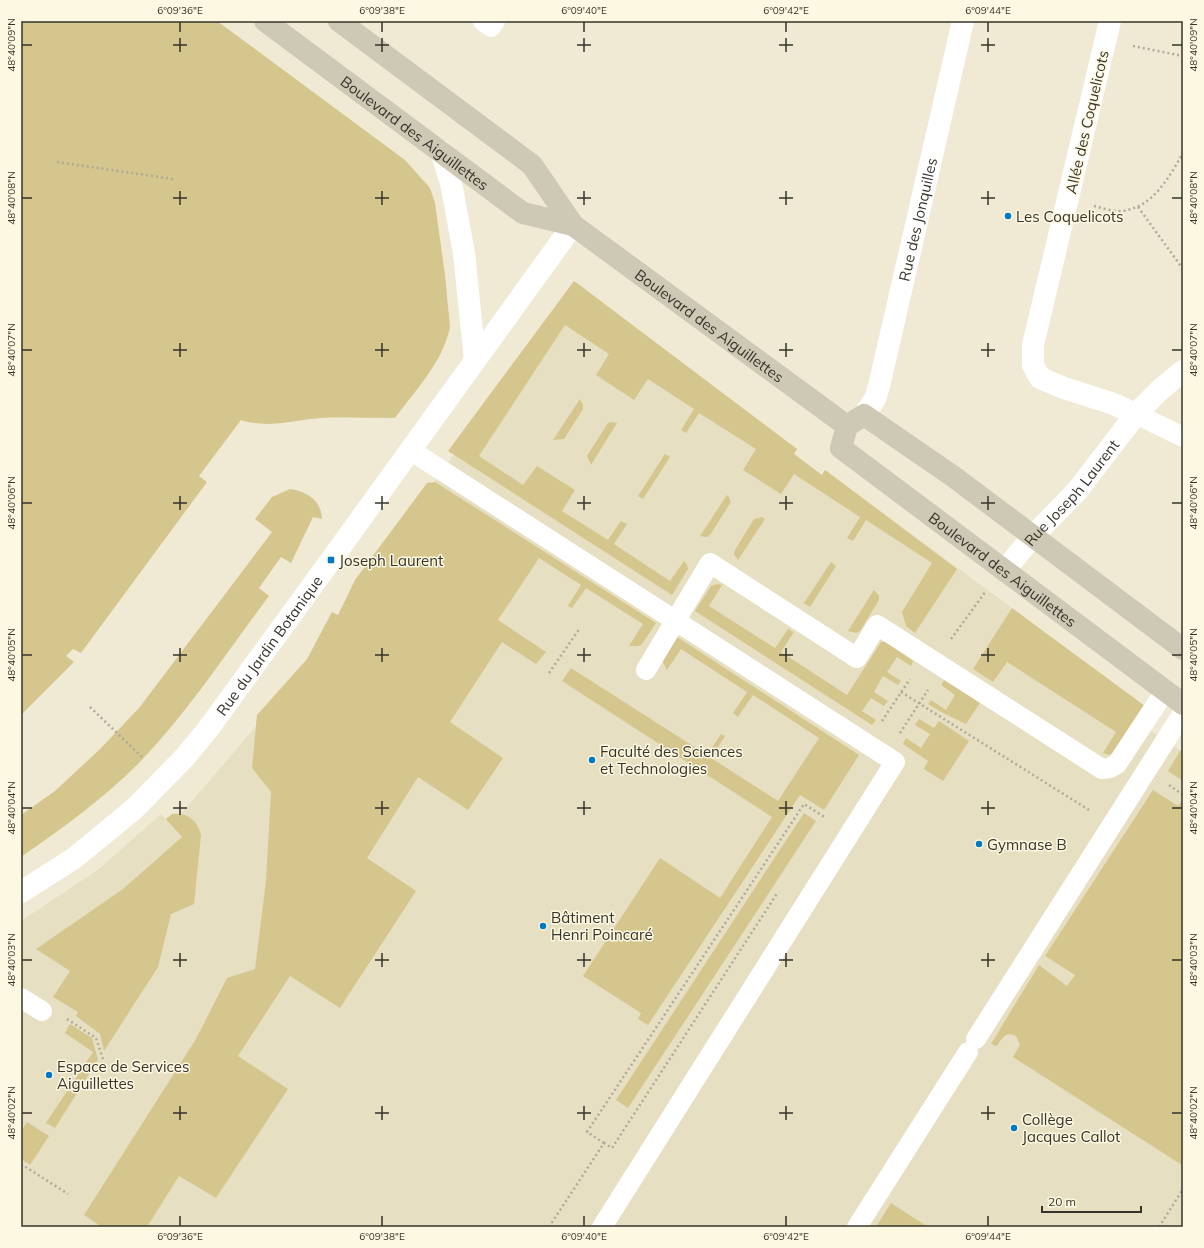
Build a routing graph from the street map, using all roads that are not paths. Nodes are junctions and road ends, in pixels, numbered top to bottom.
1 (265, 21) edge
2 (339, 21) edge
3 (483, 21) edge
4 (495, 21) edge
5 (963, 21) edge
6 (1108, 31) edge
7 (441, 151) junction
8 (573, 225) junction
9 (475, 360) junction
10 (1183, 371) edge
11 (1136, 414) junction
12 (856, 420) junction
13 (1183, 437) edge
14 (410, 450) junction
15 (1033, 536) junction
16 (1005, 570) junction
17 (676, 621) junction
18 (1183, 649) edge
19 (646, 670) dead end
20 (1165, 691) junction
21 (1183, 704) edge
22 (1183, 713) edge
23 (21, 892) edge
24 (21, 998) edge
25 (42, 1011) dead end
26 (602, 1227) edge
27 (857, 1227) edge

1 - 7 main road, Boulevard des Aiguillettes
2 - 8 main road, Boulevard des Aiguillettes
3 - 4 lane
5 - 12 street, Rue des Jonquilles
6 - 11 street, Allée des Coquelicots
7 - 8 main road, Boulevard des Aiguillettes
7 - 9 street
8 - 9 street, Rue du Jardin Botanique
8 - 12 main road, Boulevard des Aiguillettes
9 - 14 street, Rue du Jardin Botanique
10 - 11 street, Rue Joseph Laurent
11 - 13 lane
11 - 15 street, Rue Joseph Laurent
12 - 15 main road, Boulevard des Aiguillettes
12 - 16 main road, Boulevard des Aiguillettes
14 - 17 lane
14 - 23 street, Rue du Jardin Botanique
15 - 16 street, Rue Joseph Laurent
15 - 18 main road, Boulevard des Aiguillettes
16 - 20 main road, Boulevard des Aiguillettes
17 - 19 lane
17 - 20 lane
17 - 26 lane
20 - 21 main road, Boulevard des Aiguillettes
22 - 27 lane
24 - 25 lane

